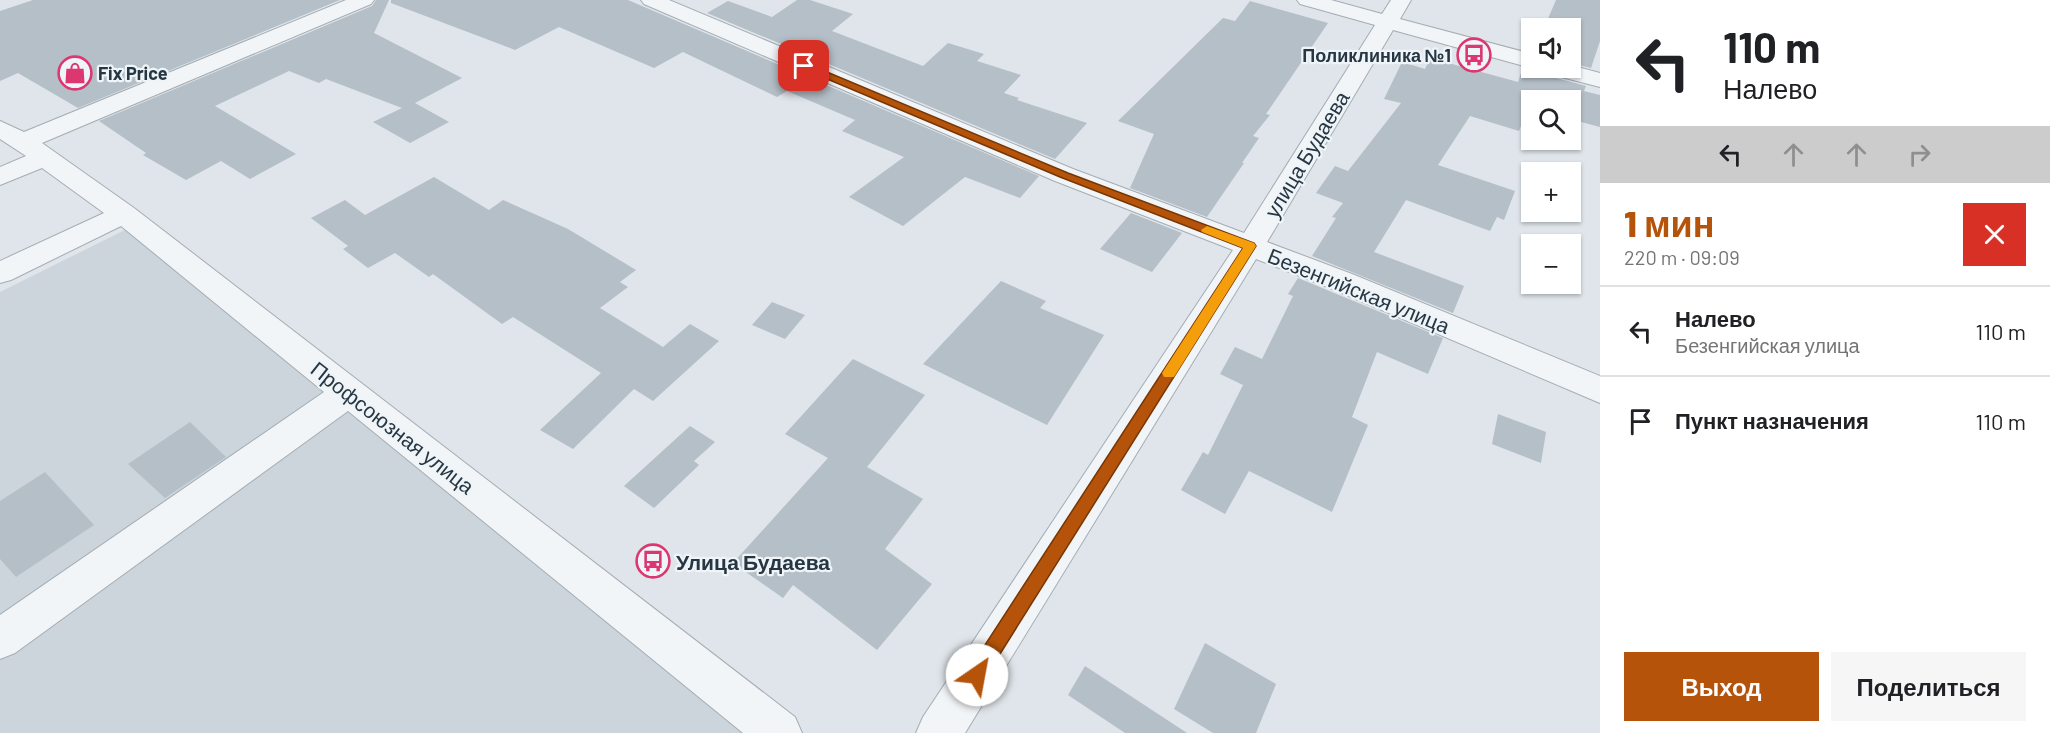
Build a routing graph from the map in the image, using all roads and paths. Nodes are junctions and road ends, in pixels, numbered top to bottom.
1 (364, 0) edge
2 (651, 0) edge
3 (1307, 0) edge
4 (1394, 11) edge
5 (1521, 57) edge
6 (1581, 75) edge
7 (1600, 80) edge
8 (0, 129) edge
9 (23, 142) junction
10 (45, 158) junction
11 (0, 177) edge
12 (124, 214) junction
13 (1250, 246) junction
14 (0, 273) edge
15 (1600, 390) edge
16 (349, 392) junction
17 (0, 639) edge
18 (779, 733) edge
19 (939, 733) edge

1 - 9 street
2 - 13 street, Безенгийская улица
3 - 4 street
4 - 5 street
4 - 13 street, улица Будаева
6 - 7 street
8 - 9 street, Профсоюзная улица
9 - 10 street, Профсоюзная улица
10 - 11 street
10 - 12 street, Профсоюзная улица
12 - 14 street
12 - 16 street, Профсоюзная улица
13 - 15 street, Безенгийская улица
13 - 19 street, улица Будаева
16 - 17 street
16 - 18 street, Профсоюзная улица

